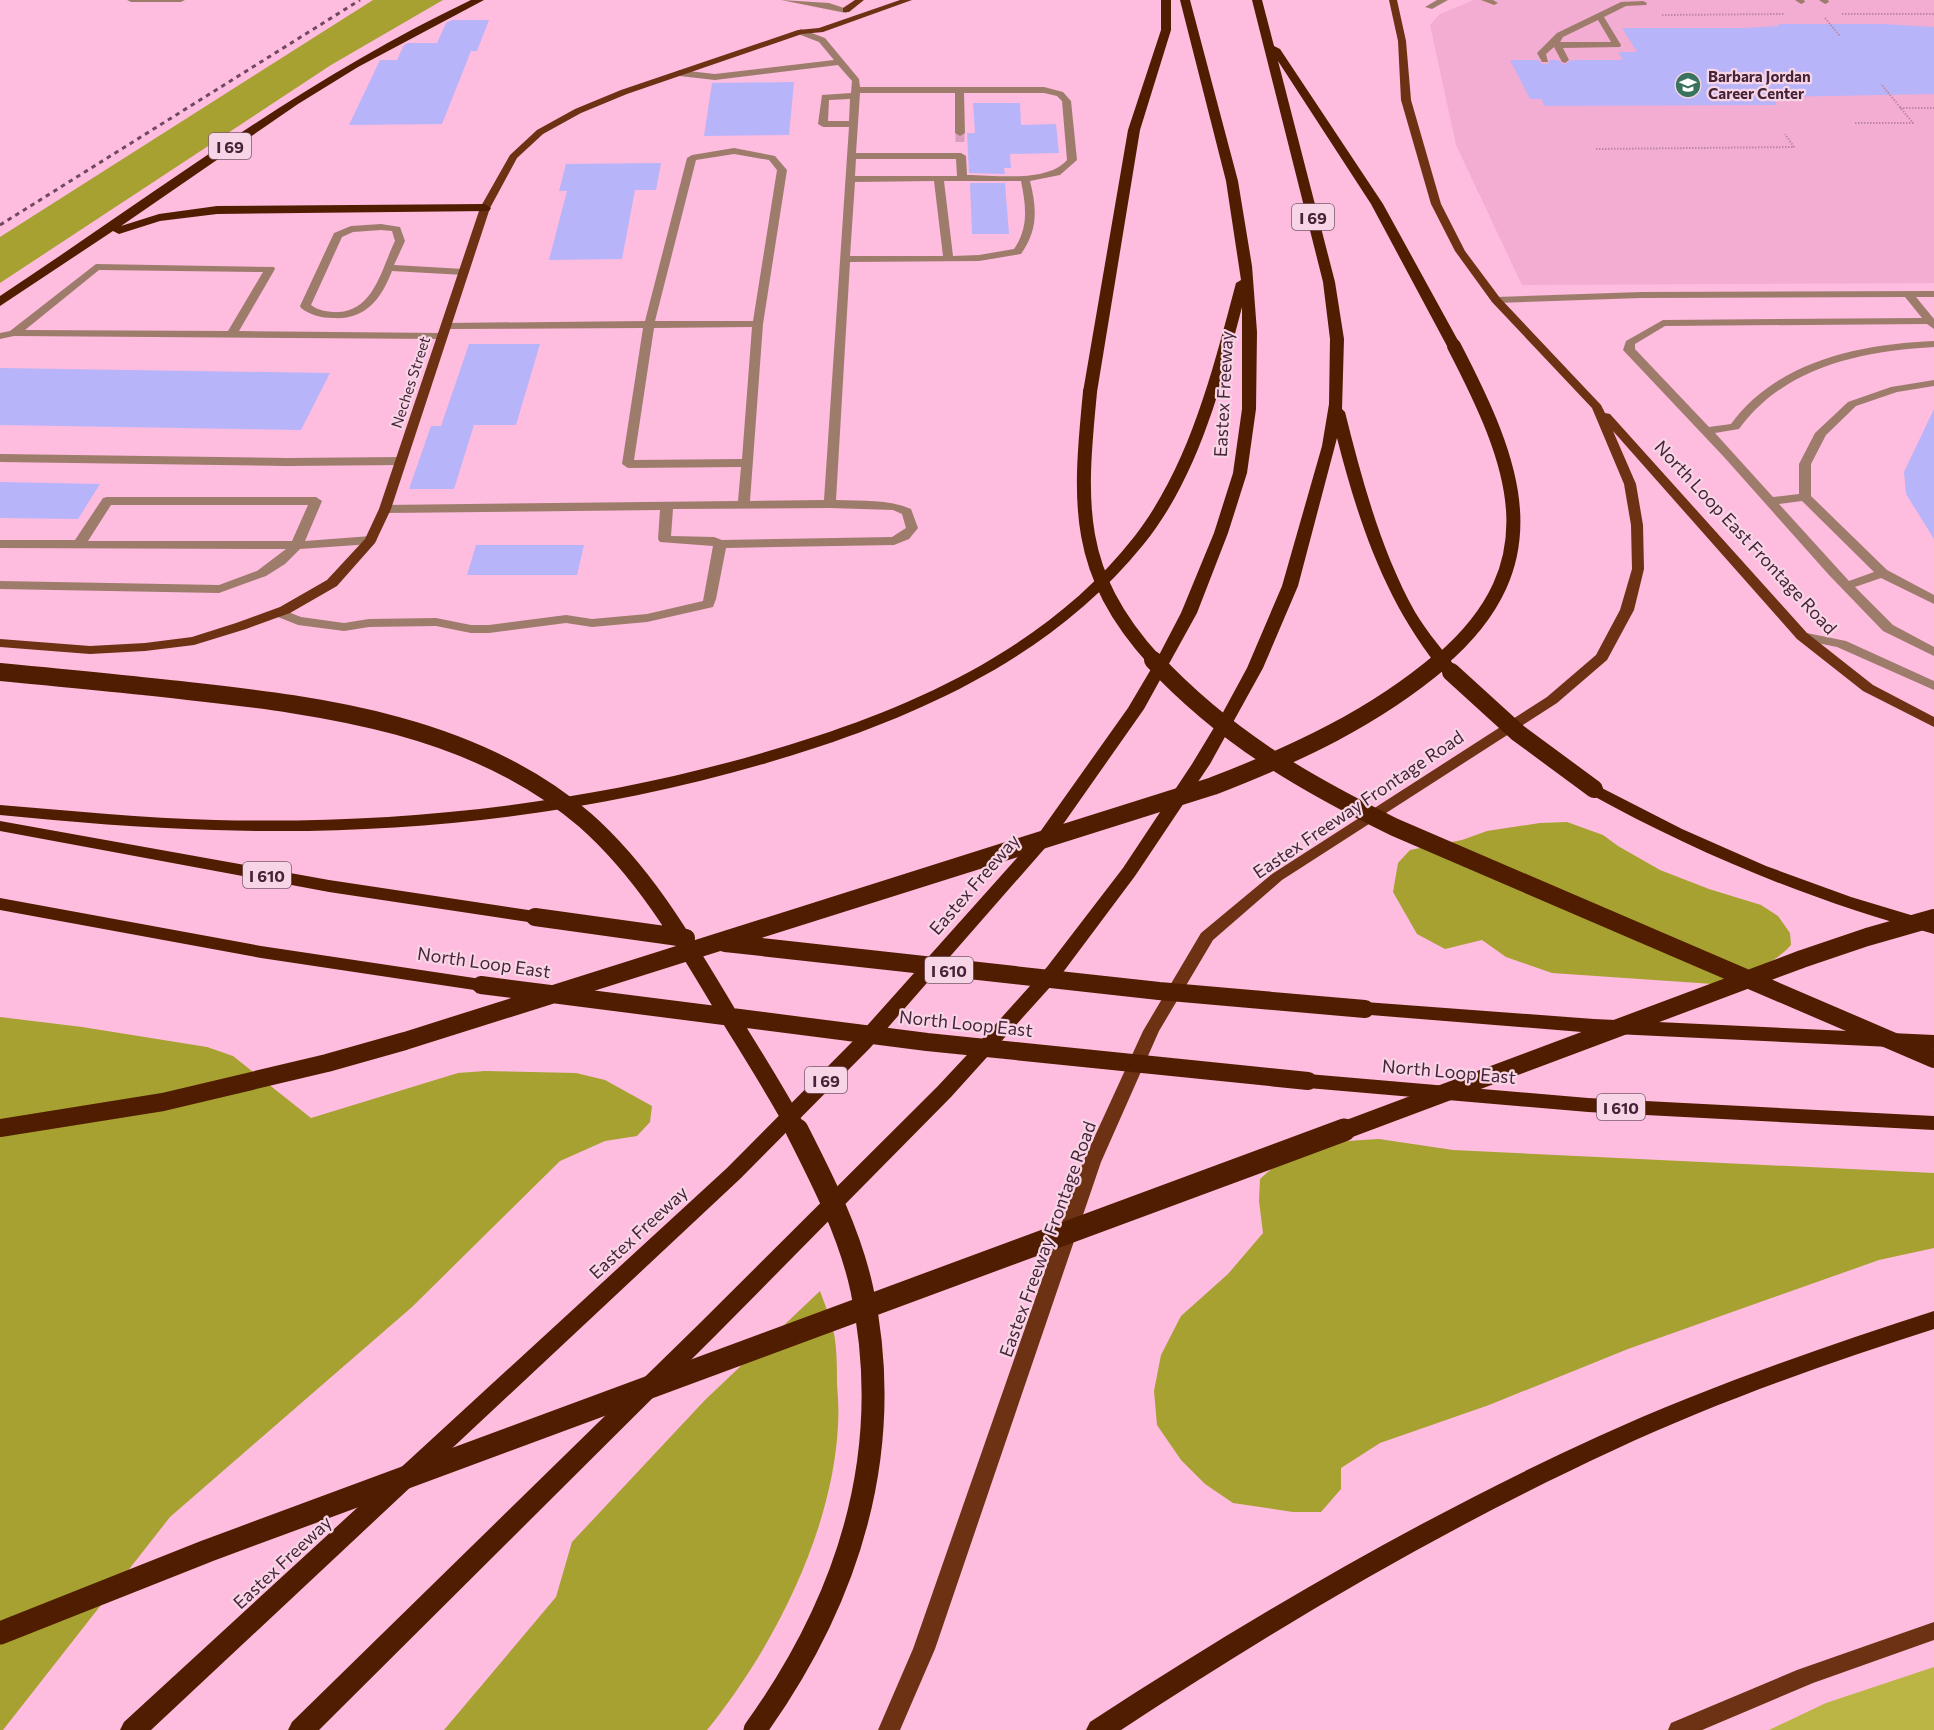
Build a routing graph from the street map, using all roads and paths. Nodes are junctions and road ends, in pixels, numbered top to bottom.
1 (131, 0) edge
2 (181, 0) edge
3 (785, 0) edge
4 (860, 0) edge
5 (878, 0) edge
6 (908, 0) edge
7 (1166, 0) edge
8 (1185, 0) edge
9 (1257, 0) edge
10 (1393, 0) edge
11 (1443, 0) edge
12 (1485, 0) edge
13 (474, 2) edge
14 (1494, 3) dead end
15 (1643, 3) dead end
16 (1429, 7) dead end
17 (846, 10) junction
18 (1777, 14) dead end
19 (1822, 14) dead end
20 (1866, 14) dead end
21 (1934, 14) edge
22 (1655, 15) dead end
23 (1600, 17) junction
24 (801, 32) junction
25 (1265, 32) junction
26 (1840, 36) dead end
27 (1556, 43) junction
28 (1545, 60) dead end
29 (1564, 60) dead end
30 (840, 62) junction
31 (679, 73) junction
32 (1881, 84) dead end
33 (959, 90) junction
34 (855, 93) junction
35 (1900, 108) junction
36 (1934, 108) edge
37 (1855, 123) dead end
38 (853, 124) junction
39 (1785, 134) dead end
40 (1596, 149) dead end
41 (851, 156) junction
42 (960, 156) junction
43 (939, 178) junction
44 (962, 178) junction
45 (1024, 178) junction
46 (850, 179) junction
47 (485, 208) junction
48 (90, 243) junction
49 (845, 259) junction
50 (948, 259) junction
51 (1246, 266) junction
52 (389, 267) junction
53 (464, 272) junction
54 (1908, 294) junction
55 (1934, 294) edge
56 (1496, 300) junction
57 (0, 302) edge
58 (758, 324) junction
59 (1932, 324) edge
60 (649, 325) junction
61 (444, 331) junction
62 (14, 333) junction
63 (232, 334) junction
64 (0, 336) edge
65 (1934, 344) edge
66 (1934, 383) edge
67 (1336, 404) junction
68 (1597, 406) junction
69 (1707, 431) junction
70 (0, 458) edge
71 (401, 461) junction
72 (747, 464) junction
73 (1805, 497) junction
74 (1772, 501) junction
75 (744, 504) junction
76 (830, 504) junction
77 (667, 506) junction
78 (385, 509) junction
79 (371, 540) junction
80 (0, 544) edge
81 (79, 544) junction
82 (720, 544) junction
83 (296, 545) junction
84 (1882, 573) junction
85 (0, 585) edge
86 (1847, 586) junction
87 (1934, 600) edge
88 (278, 612) junction
89 (1802, 636) junction
90 (0, 643) edge
91 (1934, 652) edge
92 (0, 672) edge
93 (1934, 686) edge
94 (1934, 723) edge
95 (0, 810) edge
96 (0, 826) edge
97 (0, 904) edge
98 (1934, 918) edge
99 (1934, 928) edge
100 (1934, 1042) edge
101 (1934, 1059) edge
102 (1934, 1123) edge
103 (0, 1128) edge
104 (1934, 1320) edge
105 (1934, 1631) edge
106 (0, 1633) edge
107 (133, 1730) edge
108 (301, 1730) edge
109 (756, 1730) edge
110 (889, 1730) edge
111 (1099, 1730) edge
112 (1679, 1730) edge

1 - 2 street
3 - 17 street
4 - 17 main road
5 - 17 main road, Neches Street
6 - 24 main road, Neches Street
7 - 101 highway, bridge
8 - 51 highway, Eastex Freeway / I 69
9 - 25 highway, I 69
10 - 56 main road, Eastex Freeway Frontage Road
11 - 16 street
12 - 14 street
13 - 48 highway, I 69
15 - 23 street
17 - 24 main road, Neches Street
18 - 22 path
19 - 26 path
20 - 21 path
23 - 27 street
23 - 27 street
24 - 30 street
24 - 31 main road, Neches Street
25 - 67 highway, I 69
25 - 103 highway, bridge
27 - 28 street
27 - 29 street
30 - 31 street
30 - 34 street
31 - 47 main road, Neches Street
32 - 35 path
33 - 34 street
33 - 42 street
33 - 45 street
34 - 38 street
34 - 38 street
35 - 36 path
35 - 37 path
38 - 41 street
39 - 40 path
41 - 42 street
41 - 46 street
42 - 44 street
43 - 44 street
43 - 46 street
43 - 50 street
44 - 45 street
45 - 50 street
46 - 49 street
47 - 48 highway
47 - 53 main road, Neches Street
48 - 57 highway, I 69
49 - 50 street
49 - 76 street
51 - 95 highway
51 - 107 highway, Eastex Freeway / I 69
52 - 52 street
52 - 53 street
53 - 61 main road, Neches Street
54 - 55 street
54 - 56 street
54 - 59 street
56 - 68 main road, Eastex Freeway Frontage Road
58 - 60 street
58 - 60 street
58 - 72 street
59 - 69 street
60 - 61 street
60 - 72 street
61 - 63 street
61 - 71 main road, Neches Street
62 - 63 street
62 - 63 street
62 - 64 street
65 - 69 street
66 - 73 street
67 - 99 highway, bridge
67 - 108 highway, I 69
68 - 89 main road, North Loop East Frontage Road
68 - 110 main road, Eastex Freeway Frontage Road
69 - 74 street
70 - 71 street
71 - 78 main road, Neches Street
72 - 75 street
73 - 74 street
73 - 84 street
74 - 86 street
75 - 76 street
75 - 77 street
76 - 82 street
77 - 78 street
77 - 82 street
78 - 79 main road, Neches Street
79 - 83 street
79 - 88 main road, Neches Street
80 - 81 street
81 - 83 street
81 - 83 street
82 - 88 street
83 - 85 street
84 - 86 street
84 - 87 street
86 - 91 street
88 - 90 main road, Neches Street
89 - 93 street
89 - 94 main road, North Loop East Frontage Road
92 - 109 highway, bridge
96 - 100 highway, I 610, bridge
97 - 102 highway, North Loop East / I 610, bridge
98 - 106 highway, bridge
104 - 111 highway
105 - 112 main road

